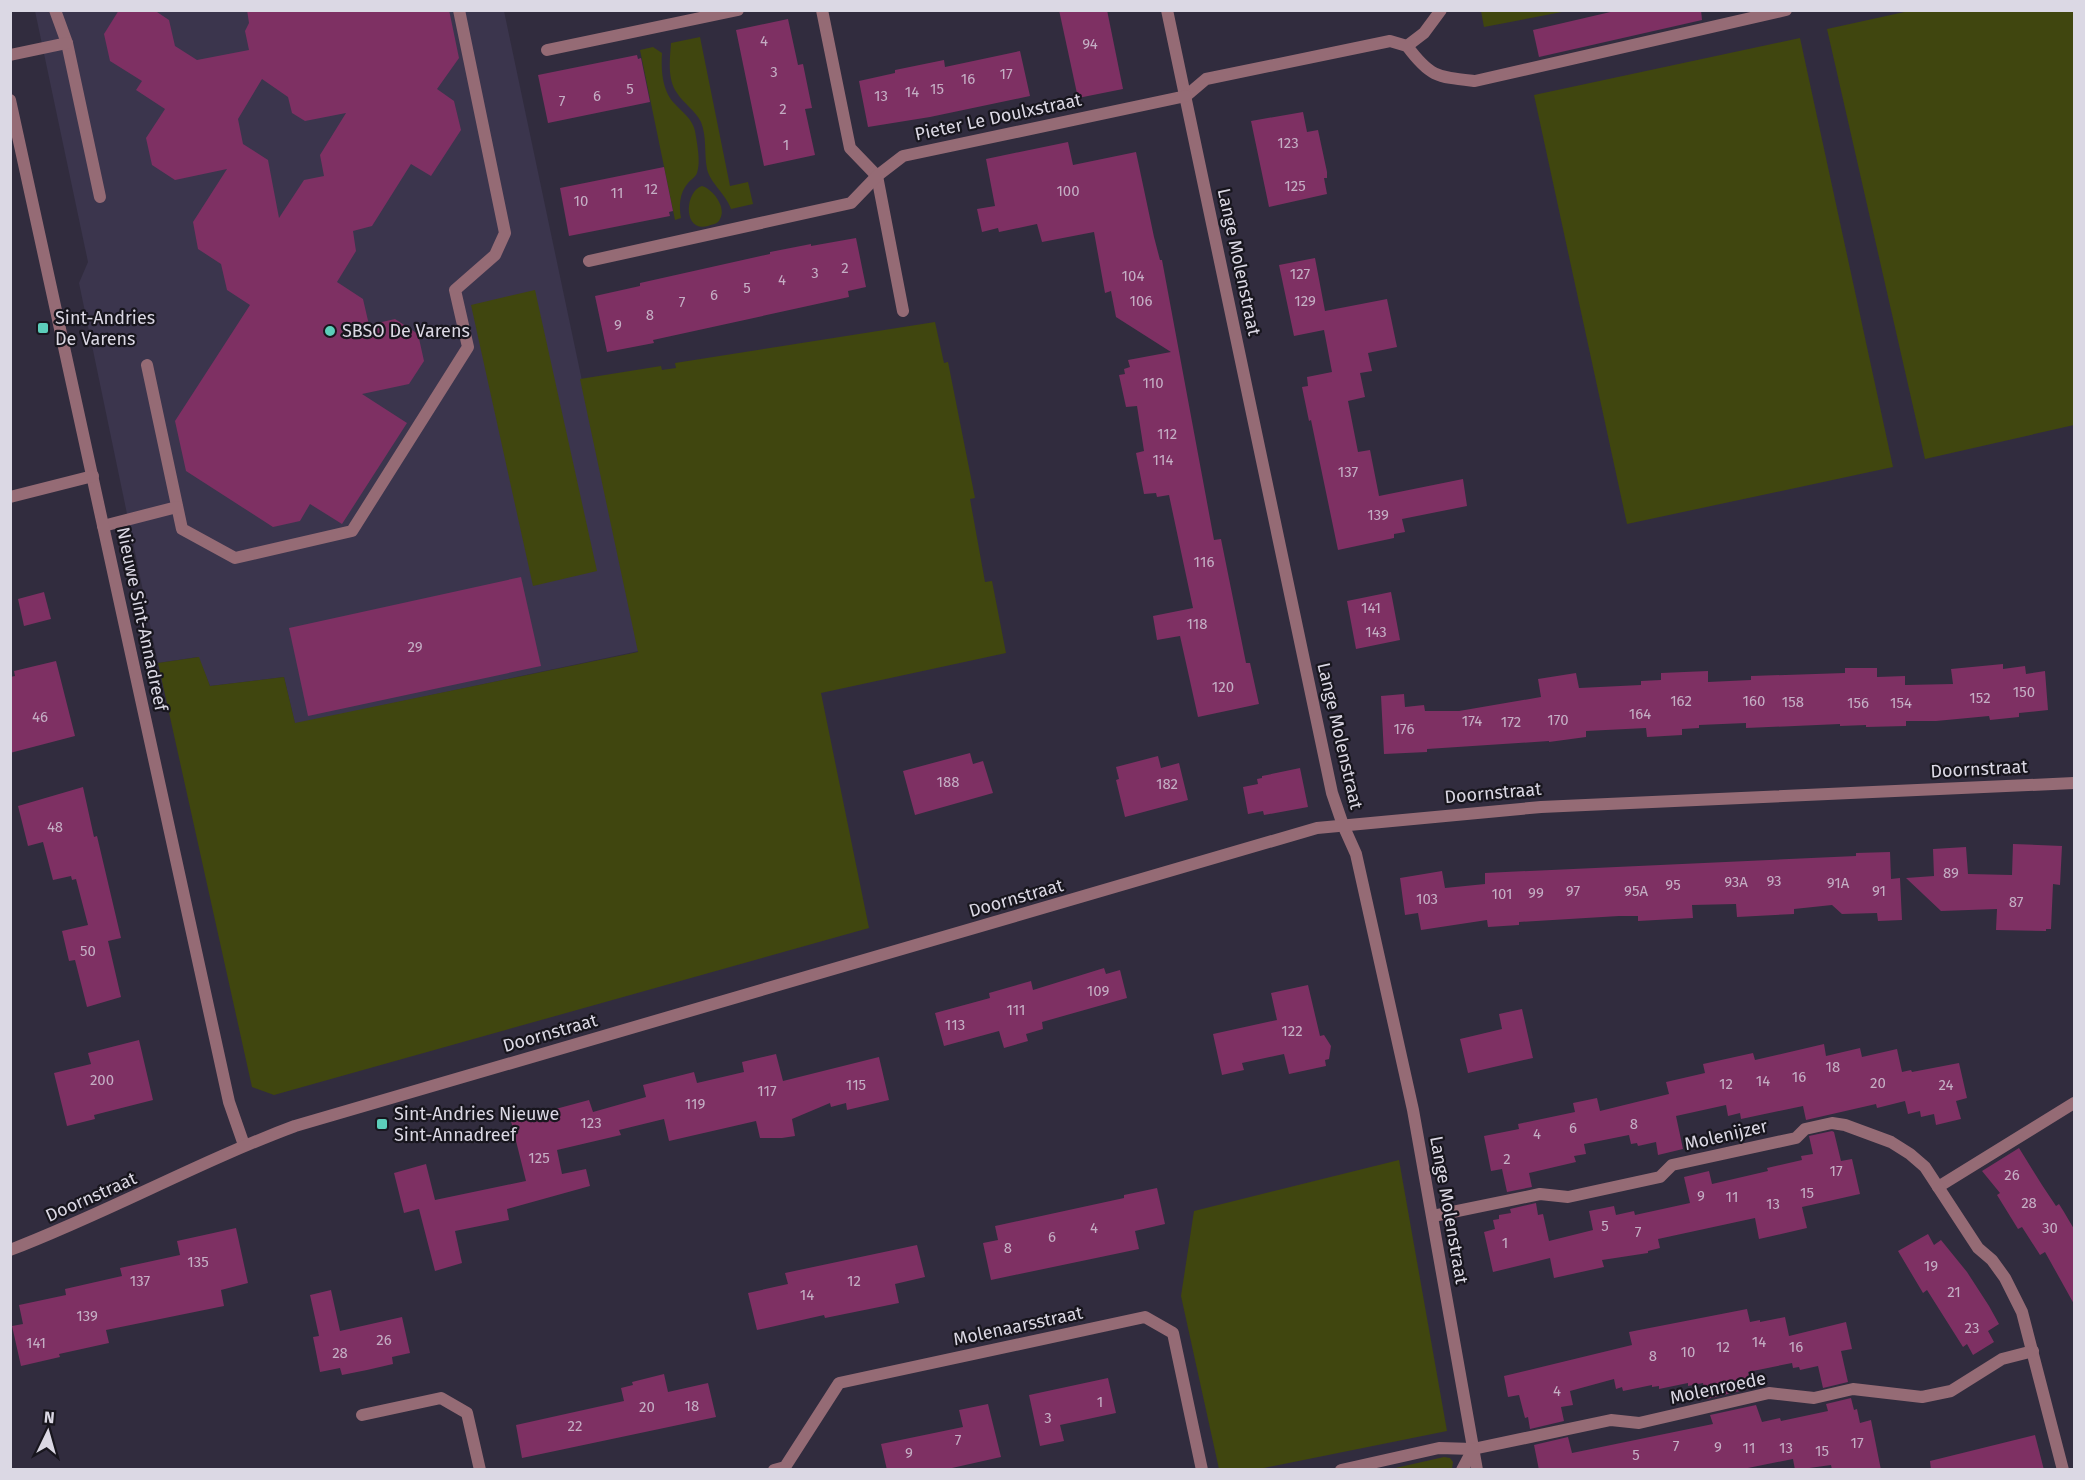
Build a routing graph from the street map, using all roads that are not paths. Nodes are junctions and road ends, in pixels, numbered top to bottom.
1 (55, 10) edge
2 (459, 10) edge
3 (738, 10) edge
4 (822, 10) edge
5 (1167, 10) edge
6 (1441, 10) edge
7 (1786, 10) edge
8 (67, 43) junction
9 (1407, 46) junction
10 (547, 50) dead end
11 (10, 55) edge
12 (1185, 96) junction
13 (10, 100) edge
14 (877, 176) junction
15 (100, 197) dead end
16 (589, 261) dead end
17 (903, 311) dead end
18 (147, 365) dead end
19 (93, 476) junction
20 (10, 497) edge
21 (177, 507) junction
22 (103, 526) junction
23 (2074, 783) edge
24 (1343, 825) junction
25 (2074, 1103) edge
26 (244, 1145) junction
27 (1938, 1187) junction
28 (1433, 1216) junction
29 (10, 1250) edge
30 (2033, 1351) junction
31 (362, 1415) dead end
32 (1473, 1449) junction
33 (480, 1470) edge
34 (774, 1470) edge
35 (1202, 1470) edge
36 (1341, 1470) edge
37 (1462, 1470) edge
38 (1477, 1470) edge
39 (2063, 1470) edge

1 - 8 street
2 - 21 street
3 - 10 street
4 - 14 street
5 - 12 street, Lange Molenstraat
6 - 9 street
7 - 9 street
8 - 11 street
8 - 15 street
9 - 12 street
12 - 14 street, Pieter Le Doulxstraat
12 - 24 street, Lange Molenstraat
13 - 19 street, Nieuwe Sint-Annadreef
14 - 16 street, Pieter Le Doulxstraat
14 - 17 street
18 - 21 street
19 - 20 street
19 - 22 street, Nieuwe Sint-Annadreef
21 - 22 street
22 - 26 street, Nieuwe Sint-Annadreef
23 - 24 street, Doornstraat
24 - 26 street, Doornstraat
24 - 28 street, Lange Molenstraat
25 - 27 street
26 - 29 street, Doornstraat
27 - 28 street, Molenijzer
27 - 30 street, Molenijzer
28 - 32 street, Lange Molenstraat
30 - 32 street, Molenroede
30 - 39 street, Molenijzer
31 - 33 street
32 - 36 street, Molenroede
32 - 37 street
32 - 38 street, Lange Molenstraat
34 - 35 street, Molenaarsstraat

